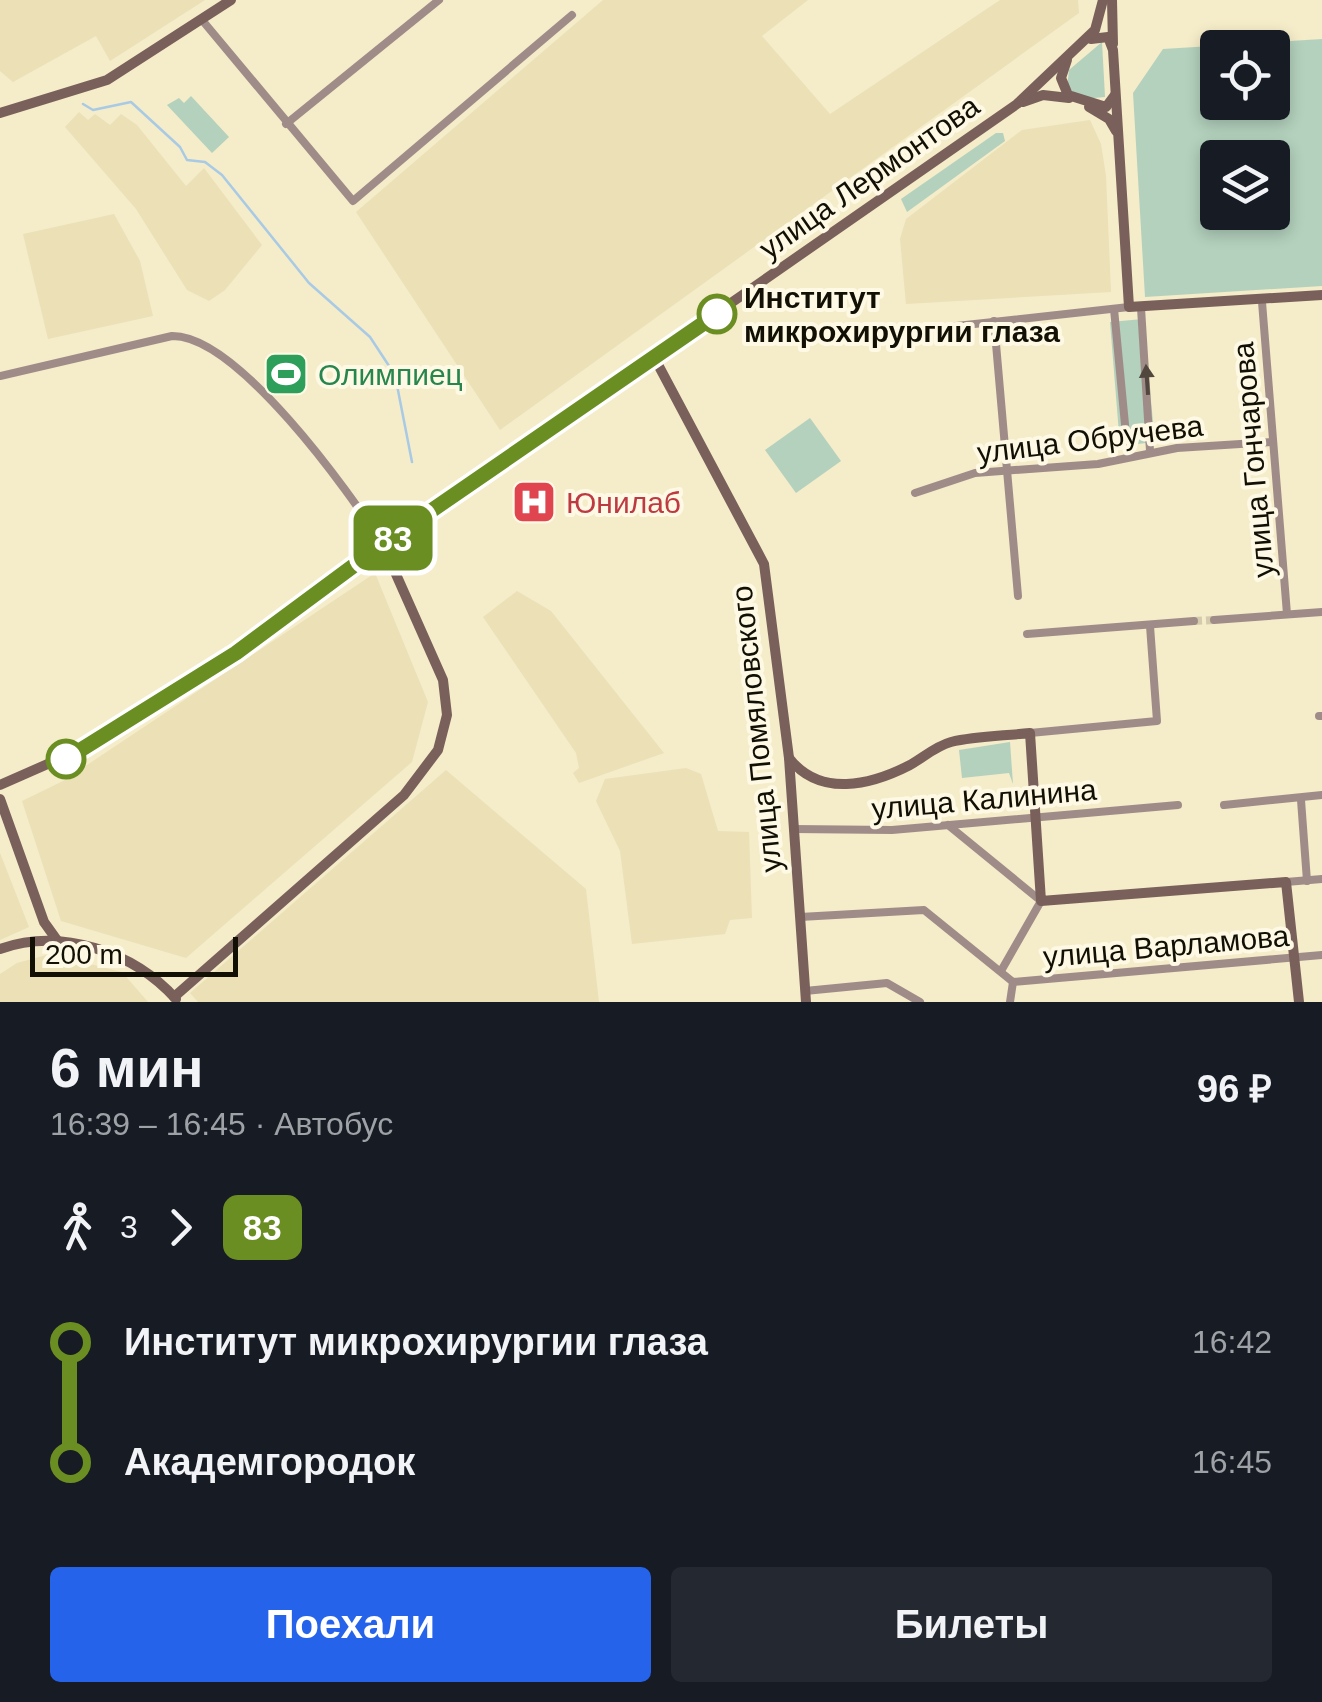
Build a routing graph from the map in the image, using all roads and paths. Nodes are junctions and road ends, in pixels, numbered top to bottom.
1 (231, 0) edge
2 (438, 0) edge
3 (1104, 0) edge
4 (1112, 0) edge
5 (572, 15) dead end
6 (202, 20) junction
7 (1079, 47) junction
8 (1113, 50) junction
9 (1115, 95) junction
10 (1077, 100) junction
11 (1017, 104) junction
12 (0, 113) edge
13 (286, 124) junction
14 (1118, 138) junction
15 (1322, 295) edge
16 (1262, 302) junction
17 (1135, 308) junction
18 (1114, 309) junction
19 (994, 322) junction
20 (883, 334) dead end
21 (654, 357) junction
22 (0, 376) edge
23 (1273, 442) junction
24 (1150, 452) junction
25 (1128, 456) junction
26 (1007, 471) junction
27 (915, 493) dead end
28 (383, 544) junction
29 (1018, 596) dead end
30 (1322, 612) edge
31 (1287, 614) junction
32 (1214, 620) tunnel mouth
33 (1194, 621) tunnel mouth
34 (1150, 626) junction
35 (1027, 634) dead end
36 (1030, 733) junction
37 (788, 758) junction
38 (0, 786) edge
39 (1322, 796) edge
40 (0, 799) edge
41 (1301, 800) junction
42 (1178, 805) dead end
43 (1224, 806) dead end
44 (1035, 818) junction
45 (948, 824) junction
46 (793, 829) junction
47 (1322, 879) edge
48 (1307, 880) junction
49 (1286, 882) junction
50 (1040, 900) junction
51 (800, 917) junction
52 (44, 922) junction
53 (35, 942) junction
54 (59, 943) junction
55 (0, 950) edge
56 (1322, 955) edge
57 (1295, 957) junction
58 (1002, 971) junction
59 (1013, 982) junction
60 (805, 997) edge
61 (176, 1000) edge
62 (920, 1002) edge
63 (1010, 1002) edge
64 (1299, 1002) edge

1 - 6 street
2 - 13 street
3 - 7 street, улица Лермонтова
4 - 8 street
5 - 13 street
6 - 12 street
6 - 13 street
7 - 8 street
7 - 10 street
7 - 11 street, улица Лермонтова
8 - 9 street
9 - 10 street, улица Лермонтова
9 - 14 street
10 - 11 street, улица Лермонтова
10 - 14 street
11 - 21 street, улица Лермонтова
14 - 17 street
15 - 16 street
16 - 17 street
16 - 23 street, улица Гончарова
17 - 18 street
24 -> 17 street
18 - 19 street
18 - 25 street
19 - 20 street
19 - 26 street
21 - 28 street, улица Лермонтова
21 - 37 street, улица Помяловского
22 - 28 street
23 - 24 street, улица Обручева
23 - 31 street, улица Гончарова
24 - 25 street, улица Обручева
25 - 26 street, улица Обручева
26 - 27 street, улица Обручева
26 - 29 street
28 - 38 street, улица Лермонтова
28 - 61 street
30 - 31 street
31 - 32 street
33 - 34 street
34 - 35 street
34 - 36 street
36 - 37 street
36 - 44 street
37 - 46 street, улица Помяловского
39 - 41 street
40 - 52 street
41 - 43 street
41 - 48 street
42 - 44 street, улица Калинина
44 - 45 street, улица Калинина
44 - 50 street
45 - 46 street, улица Калинина
45 - 50 street
46 - 51 street, улица Помяловского
47 - 48 street
48 - 49 street
49 - 50 street
49 - 57 street
50 - 58 street
51 - 58 street, улица Варламова
51 - 60 street, улица Помяловского
52 - 53 street
52 - 54 street
53 - 54 street
53 - 55 street
54 - 61 street
56 - 57 street, улица Варламова
57 - 59 street, улица Варламова
57 - 64 street
58 - 59 street, улица Варламова
59 - 63 street
60 - 62 street

